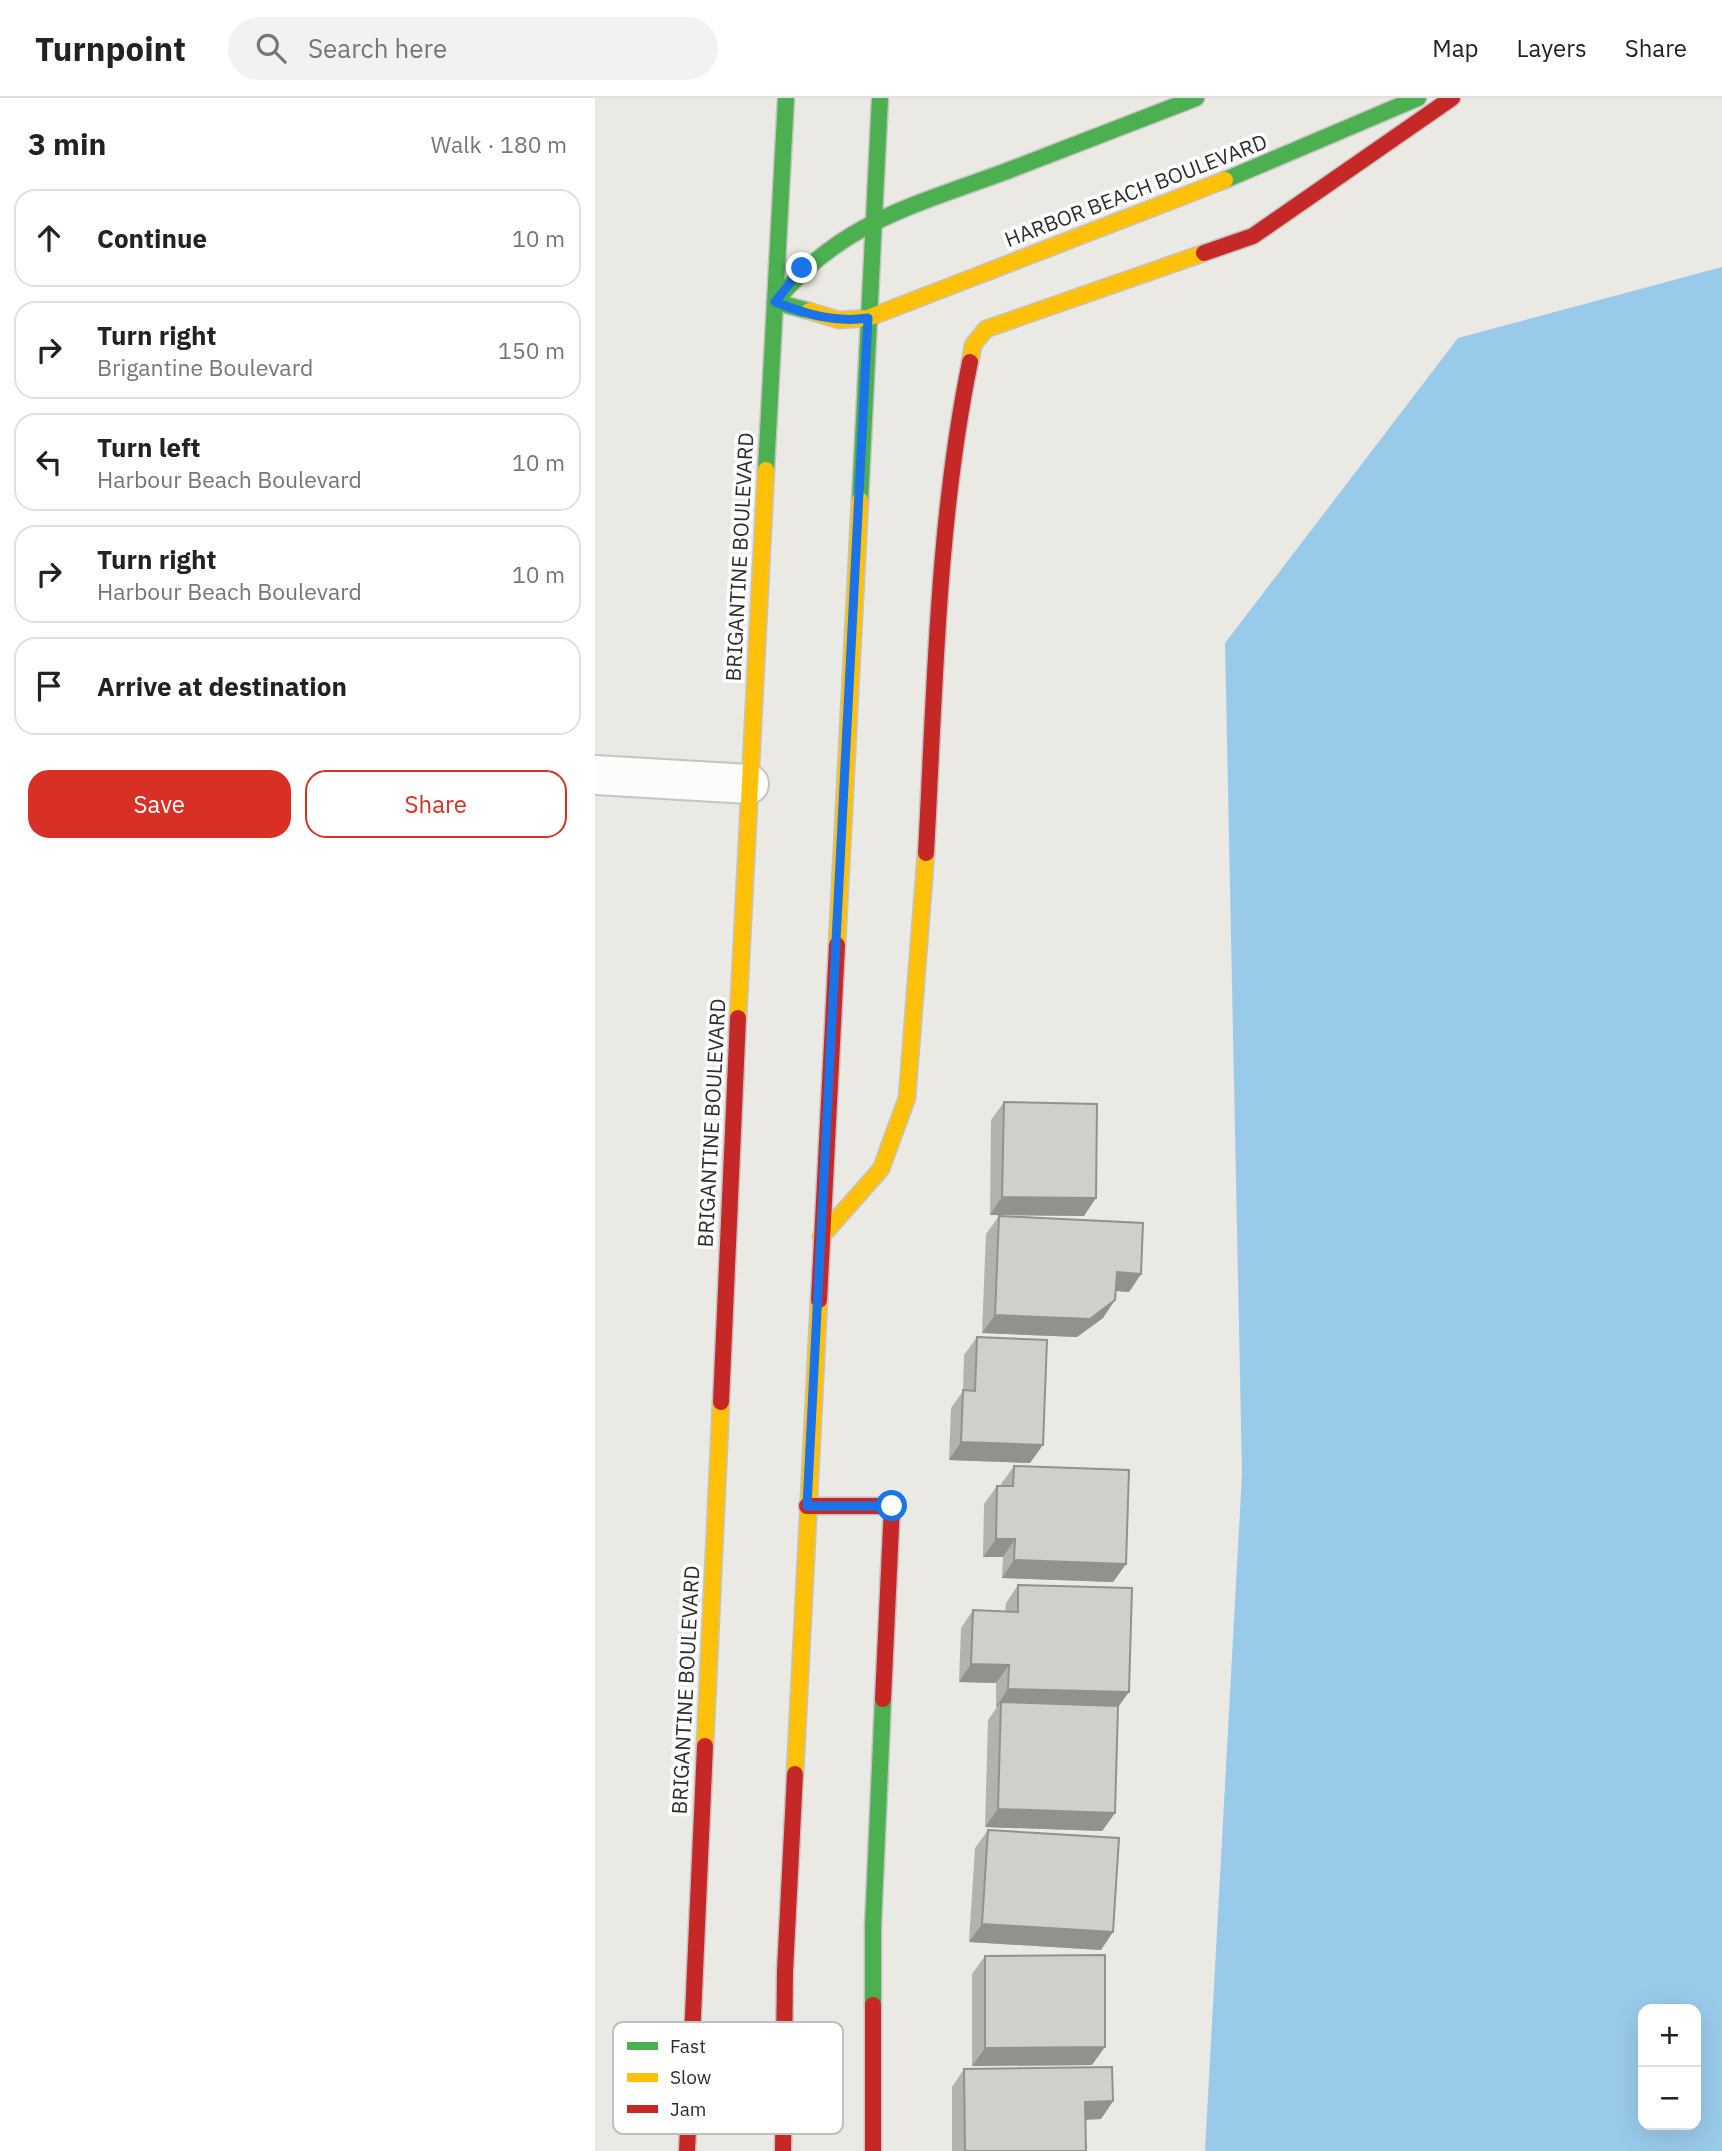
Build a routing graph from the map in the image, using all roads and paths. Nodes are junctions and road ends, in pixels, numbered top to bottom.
1 (786, 98) edge
2 (880, 98) edge
3 (1196, 98) edge
4 (1418, 98) edge
5 (1452, 98) edge
6 (873, 222) junction
7 (775, 302) junction
8 (868, 318) junction
9 (595, 775) edge
10 (749, 784) junction
11 (821, 1237) junction
12 (807, 1506) junction
13 (693, 2022) edge
14 (784, 2022) edge
15 (873, 2151) edge

1 - 7 main road, BRIGANTINE BOULEVARD
2 - 6 main road
3 - 6 main road
4 - 8 main road, HARBOR BEACH BOULEVARD
5 - 11 main road
6 - 7 main road
6 - 8 main road
7 - 8 main road, HARBOR BEACH BOULEVARD
7 - 10 main road, BRIGANTINE BOULEVARD
8 - 11 main road
9 - 10 street
10 - 13 main road, BRIGANTINE BOULEVARD
11 - 12 main road
12 - 14 main road
12 - 15 main road

